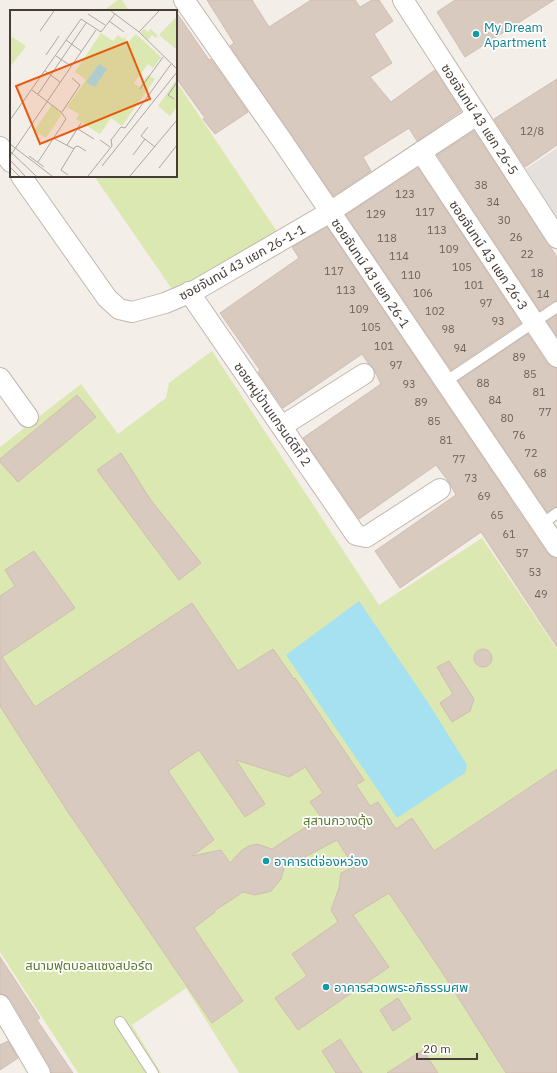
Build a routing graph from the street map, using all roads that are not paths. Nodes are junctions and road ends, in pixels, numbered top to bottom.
1 (184, 0) edge
2 (403, 0) edge
3 (478, 115) junction
4 (0, 147) edge
5 (421, 152) junction
6 (10, 161) edge
7 (22, 177) edge
8 (330, 212) junction
9 (557, 238) edge
10 (189, 292) junction
11 (557, 307) edge
12 (534, 323) junction
13 (557, 357) edge
14 (364, 374) dead end
15 (0, 378) edge
16 (445, 382) junction
17 (28, 417) dead end
18 (282, 426) junction
19 (440, 489) dead end
20 (549, 518) edge
21 (557, 546) edge
22 (0, 1005) edge
23 (120, 1022) dead end
24 (40, 1073) edge
25 (153, 1073) edge

1 - 8 street, ซอยจันทน์ 43 แยก 26-1
2 - 3 street, ซอยจันทน์ 43 แยก 26-5
3 - 5 street, ซอยจันทน์ 43 แยก 26-1-1
3 - 9 street, ซอยจันทน์ 43 แยก 26-5
4 - 6 street
5 - 8 street, ซอยจันทน์ 43 แยก 26-1-1
5 - 12 street, ซอยจันทน์ 43 แยก 26-3
7 - 10 street, ซอยจันทน์ 43 แยก 26-1-1
8 - 10 street, ซอยจันทน์ 43 แยก 26-1-1
8 - 16 street, ซอยจันทน์ 43 แยก 26-1
10 - 18 street, ซอยหมู่บ้านแกรนด์ดิที้ 2
11 - 12 lane
12 - 13 street, ซอยจันทน์ 43 แยก 26-3
12 - 16 lane
14 - 18 street
15 - 17 street
16 - 20 street, ซอยจันทน์ 43 แยก 26-1
18 - 19 street, ซอยหมู่บ้านแกรนด์ดิที้ 2
20 - 21 street, ซอยจันทน์ 43 แยก 26-1
22 - 24 street
23 - 25 lane

